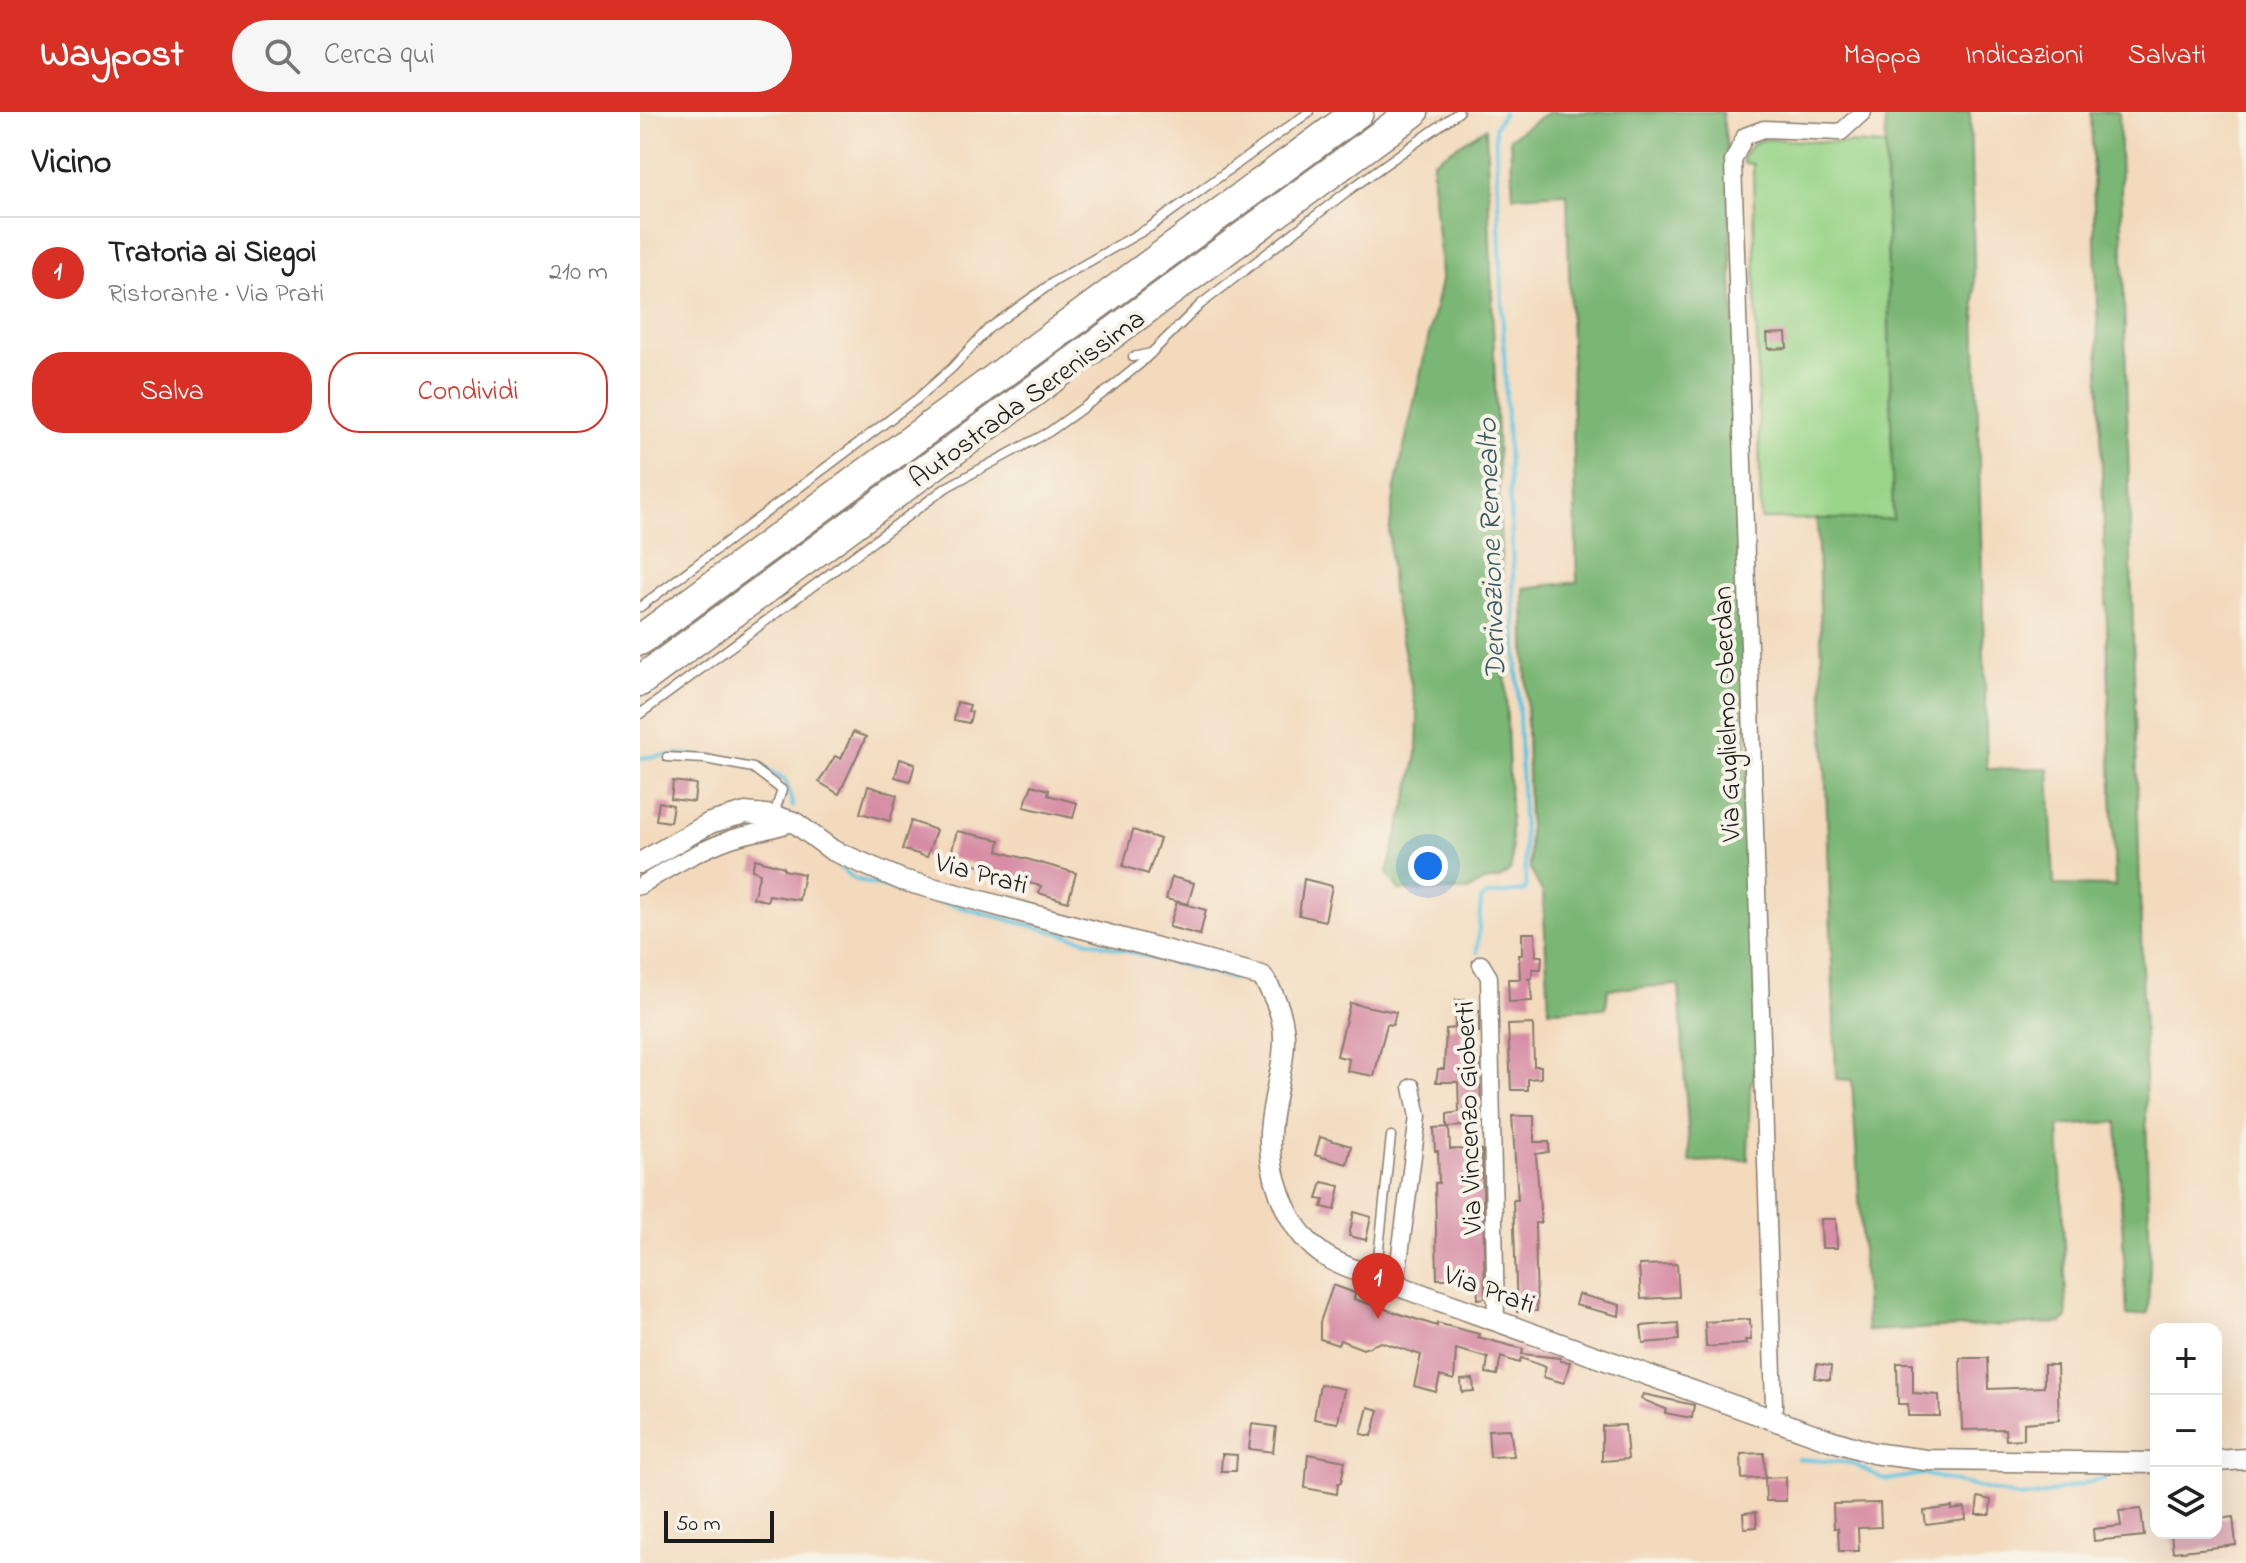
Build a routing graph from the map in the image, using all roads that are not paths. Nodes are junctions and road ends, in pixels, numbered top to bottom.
1 (1309, 112) edge
2 (1358, 112) edge
3 (1413, 112) edge
4 (1459, 112) edge
5 (1863, 112) edge
6 (1152, 353) junction
7 (1133, 357) dead end
8 (640, 607) edge
9 (640, 640) edge
10 (640, 681) edge
11 (640, 714) edge
12 (667, 757) dead end
13 (774, 816) junction
14 (794, 822) junction
15 (640, 863) edge
16 (640, 886) edge
17 (1481, 964) dead end
18 (1412, 1087) dead end
19 (1391, 1136) dead end
20 (1386, 1281) junction
21 (1496, 1320) junction
22 (1773, 1420) junction
23 (2246, 1459) edge
24 (2222, 1461) edge
25 (2150, 1463) edge

1 - 8 lane
2 - 9 highway, Autostrada Serenissima
3 - 10 highway, Autostrada Serenissima
4 - 6 lane
5 - 22 street, Via Guglielmo Oberdan
6 - 7 lane
6 - 11 lane
12 - 13 lane
13 - 14 street, Via Prati
13 - 15 street, Via Prati
14 - 16 street
14 - 20 street, Via Prati
17 - 21 street, Via Vincenzo Gioberti
18 - 20 street
19 - 20 lane
20 - 21 street, Via Prati
21 - 22 street, Via Prati
22 - 25 street, Via Prati
23 - 24 street

